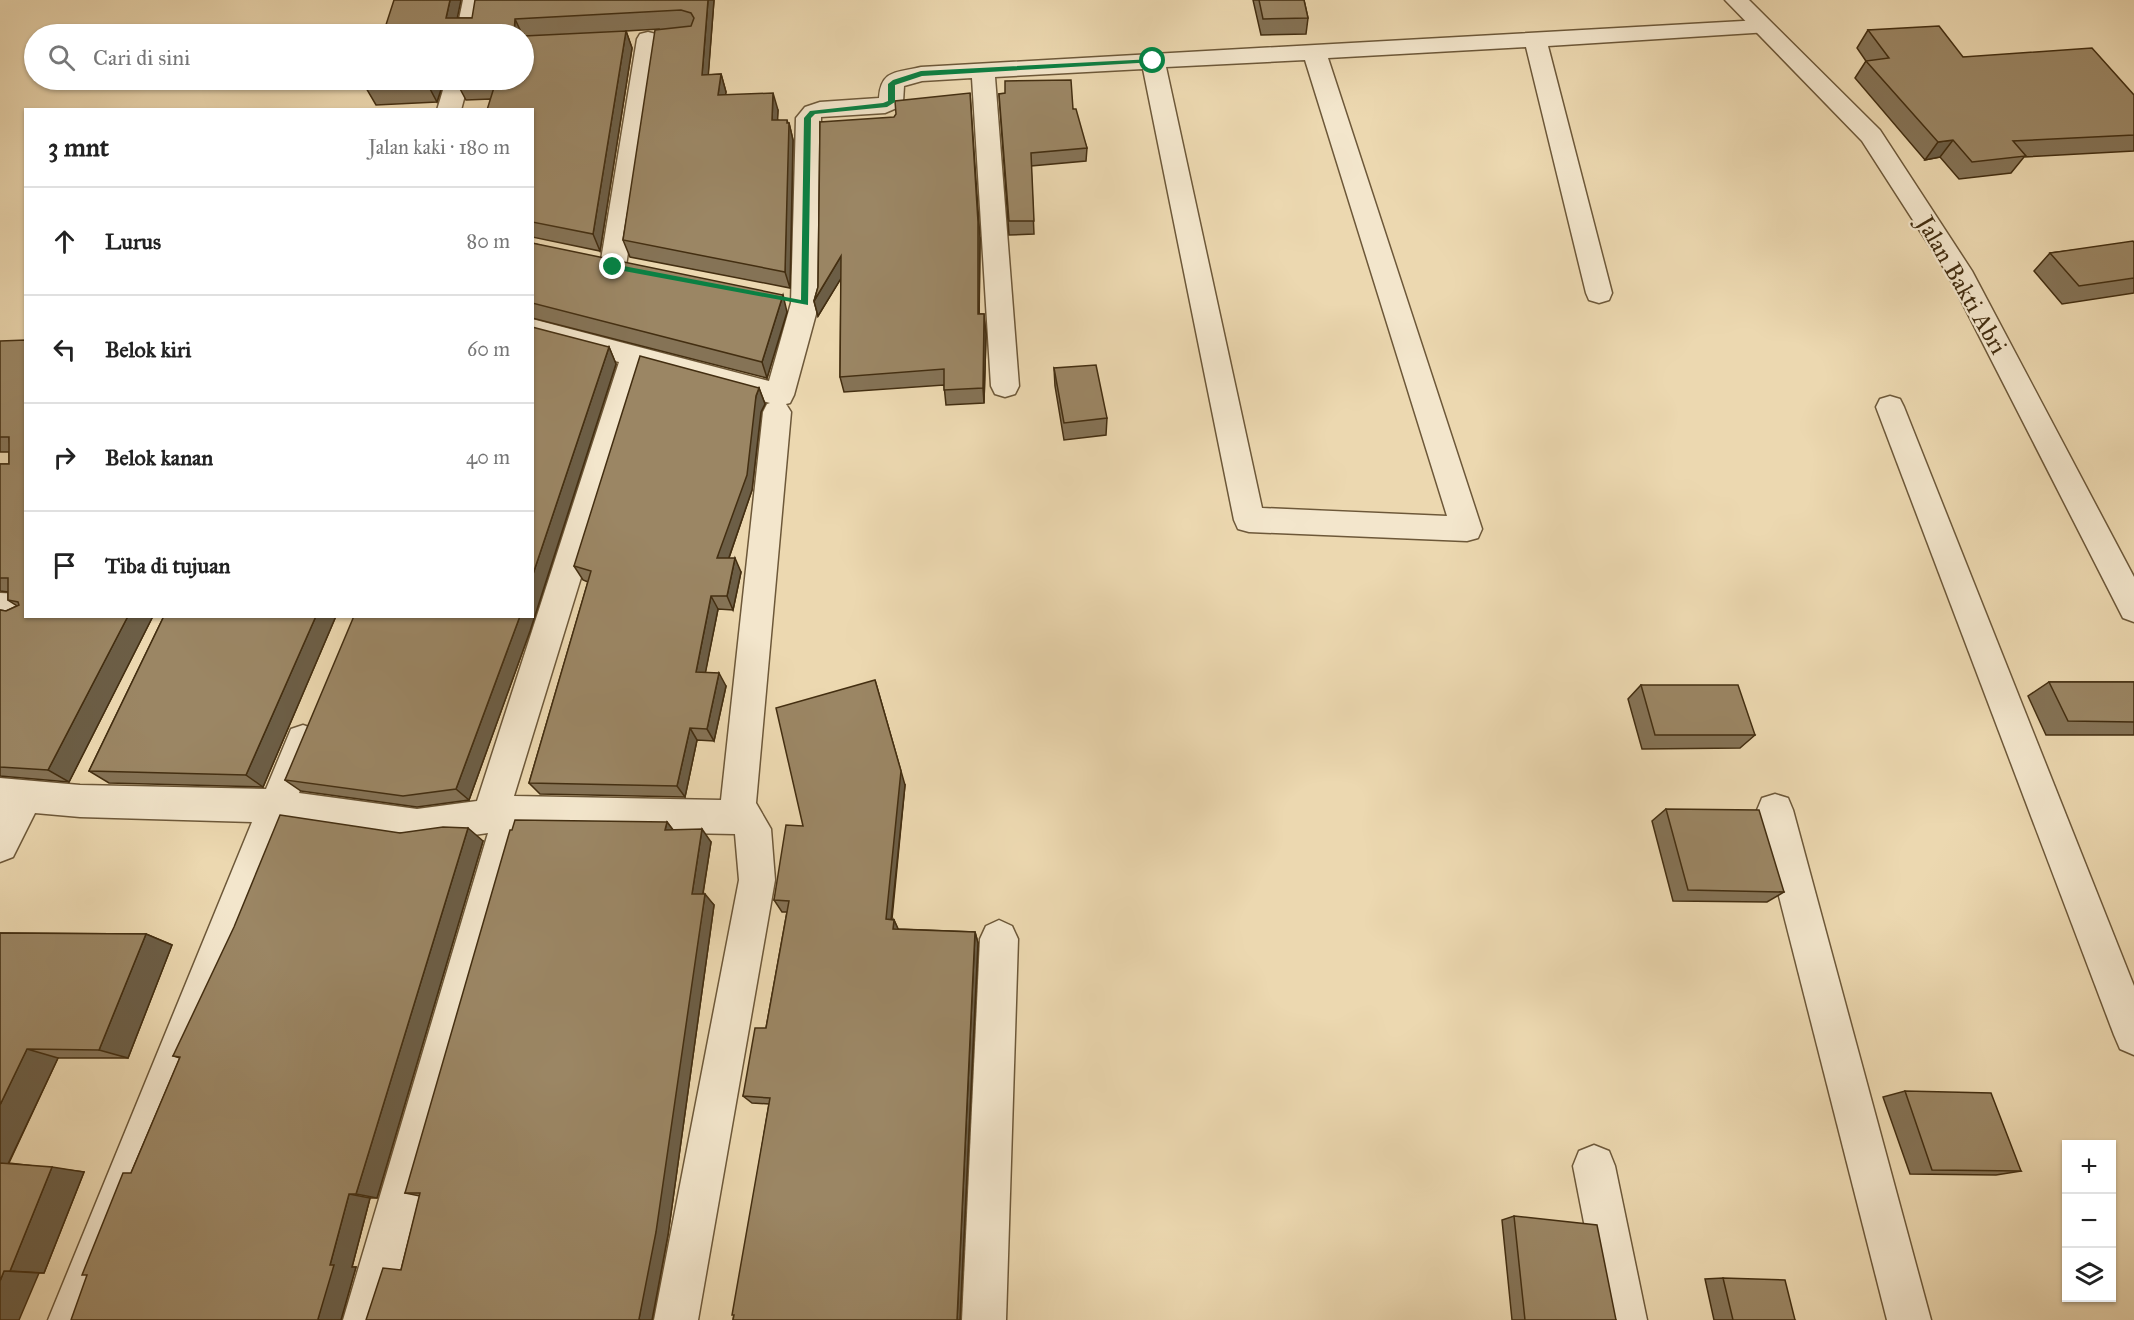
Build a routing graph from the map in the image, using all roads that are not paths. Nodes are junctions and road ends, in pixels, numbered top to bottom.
1 (474, 0) edge
2 (1736, 0) edge
3 (469, 24) edge
4 (1761, 27) junction
5 (647, 39) dead end
6 (1534, 39) junction
7 (1314, 51) junction
8 (1153, 61) junction
9 (983, 70) junction
10 (454, 90) edge
11 (449, 108) edge
12 (613, 266) edge
13 (1599, 293) dead end
14 (534, 329) edge
15 (635, 356) junction
16 (1005, 386) dead end
17 (1890, 408) dead end
18 (777, 412) dead end
19 (0, 607) edge
20 (24, 608) edge
21 (2134, 608) edge
22 (315, 711) edge
23 (13, 795) edge
24 (274, 806) junction
25 (1775, 810) dead end
26 (501, 815) junction
27 (737, 817) junction
28 (0, 845) edge
29 (999, 939) dead end
30 (2134, 1035) edge
31 (1594, 1166) dead end
32 (70, 1320) edge
33 (365, 1320) edge
34 (676, 1320) edge
35 (984, 1320) edge
36 (1625, 1320) edge
37 (1909, 1320) edge

1 - 3 street
2 - 4 street, Jalan Bakti Abri
4 - 6 street
4 - 21 street, Jalan Bakti Abri
5 - 12 street
6 - 7 street
6 - 13 street
7 - 8 street
7 - 8 street
8 - 9 street
9 - 15 street
9 - 16 street
10 - 11 street
14 - 15 street
15 - 26 street
17 - 30 street
18 - 27 street
19 - 20 street
22 - 24 street
23 - 24 street
23 - 28 street
24 - 26 street
24 - 32 street
25 - 37 street
26 - 27 street
26 - 33 street
27 - 34 street
29 - 35 street
31 - 36 street

